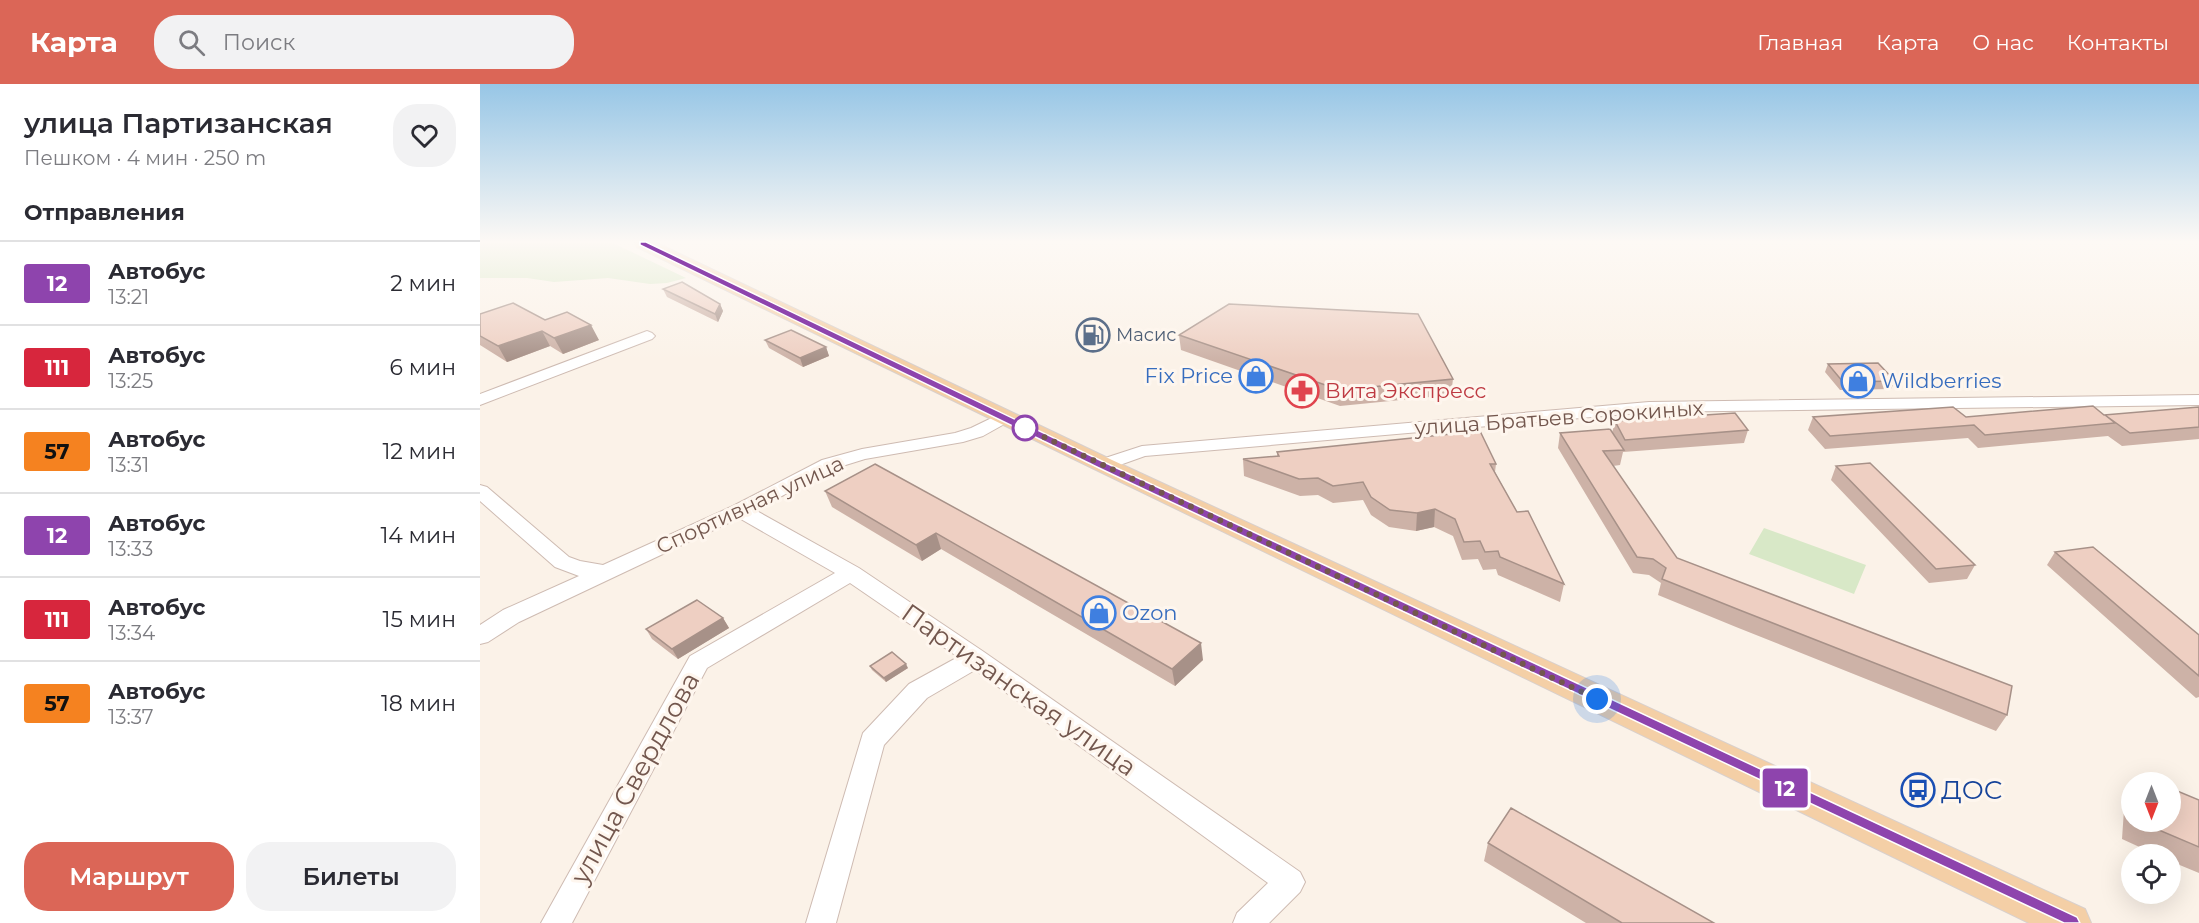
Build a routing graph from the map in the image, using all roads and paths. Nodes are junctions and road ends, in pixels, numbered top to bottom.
1 (723, 282) edge
2 (646, 336) dead end
3 (480, 400) edge
4 (2199, 400) edge
5 (1002, 418) junction
6 (1102, 465) junction
7 (480, 491) edge
8 (740, 510) junction
9 (603, 572) junction
10 (851, 573) junction
11 (480, 636) edge
12 (976, 658) junction
13 (556, 923) edge
14 (821, 923) edge
15 (1248, 923) edge
16 (2071, 923) edge

1 - 5 main road
2 - 3 street
4 - 6 street, улица Братьев Сорокиных
5 - 6 main road
5 - 8 street, Спортивная улица
6 - 16 main road
7 - 9 street
8 - 9 street, Спортивная улица
8 - 10 street, Партизанская улица
9 - 11 street, Спортивная улица
10 - 12 street, Партизанская улица
10 - 13 street, улица Свердлова
12 - 14 street
12 - 15 street, Партизанская улица

